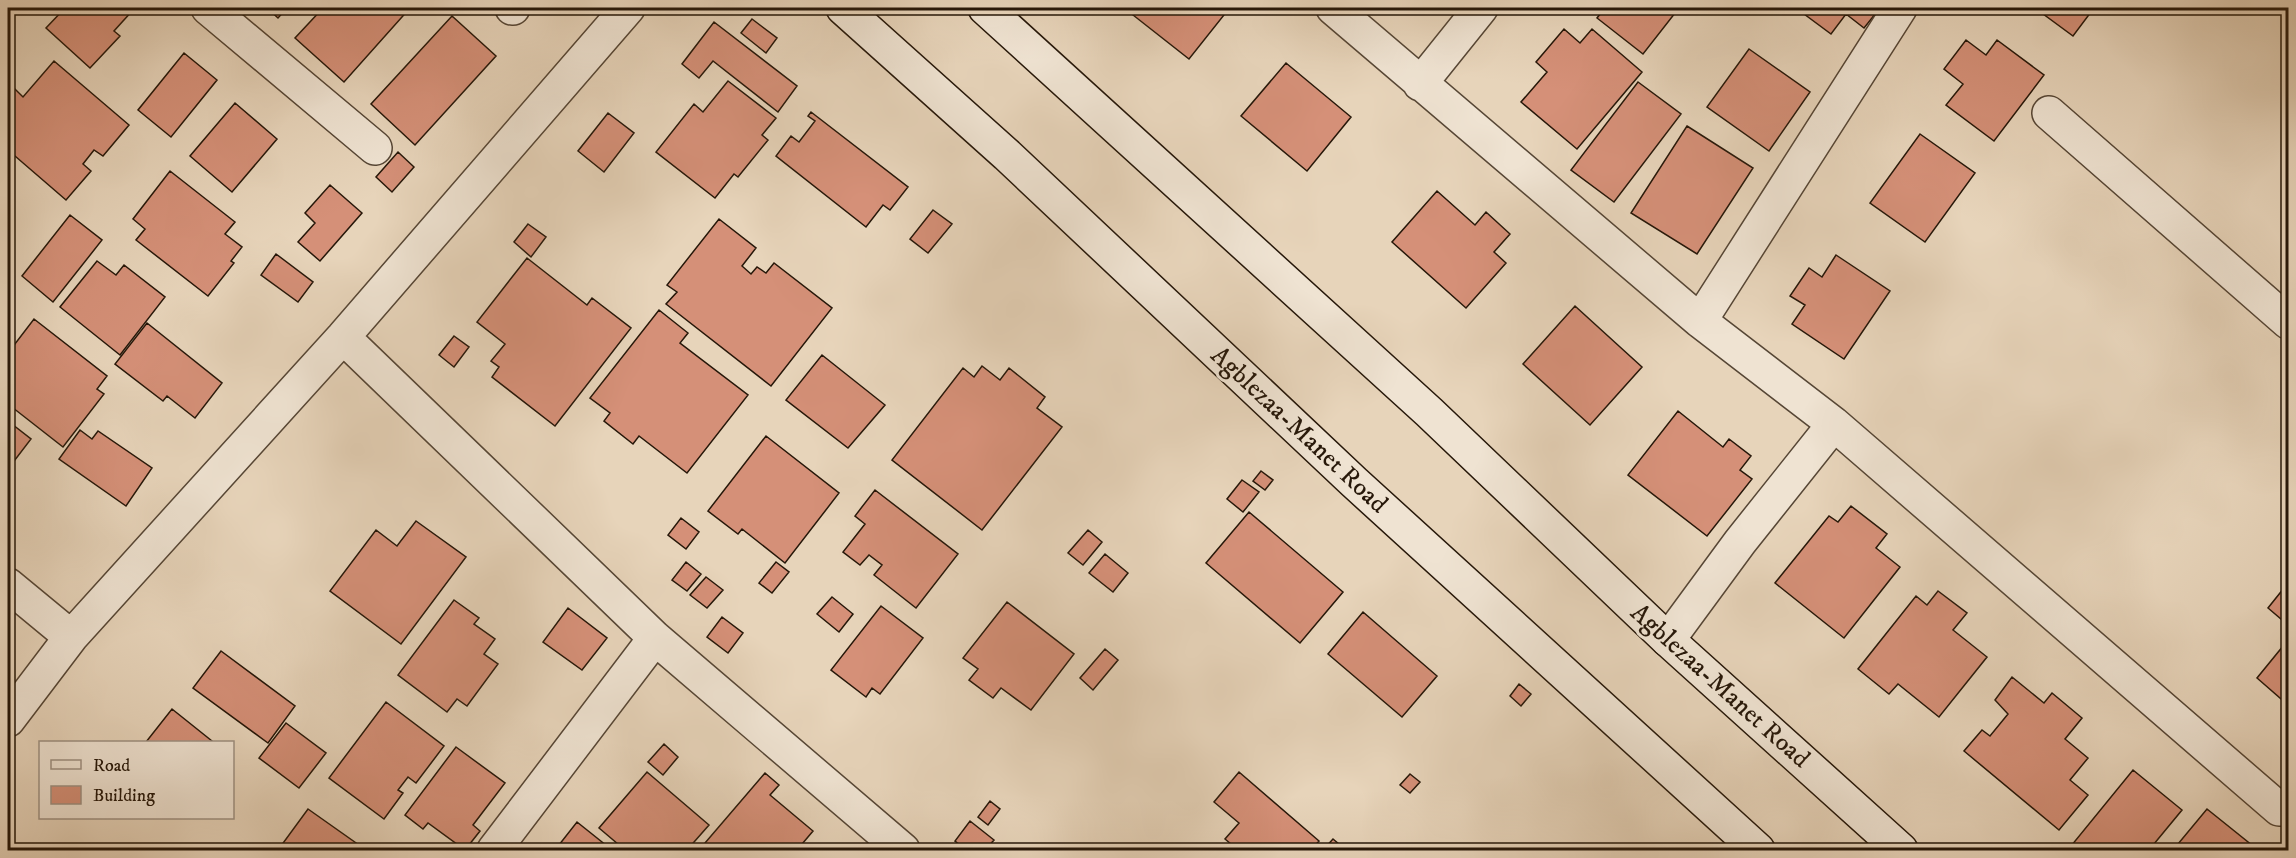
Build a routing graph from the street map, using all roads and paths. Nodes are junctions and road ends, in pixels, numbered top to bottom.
1 (208, 8) edge
2 (628, 8) edge
3 (843, 8) edge
4 (985, 8) edge
5 (1333, 8) edge
6 (1481, 8) edge
7 (1900, 8) edge
8 (1420, 84) junction
9 (2049, 112) dead end
10 (375, 148) dead end
11 (1700, 321) junction
12 (2289, 322) edge
13 (343, 337) junction
14 (1834, 424) junction
15 (8, 585) edge
16 (71, 637) junction
17 (656, 638) junction
18 (1668, 640) junction
19 (8, 720) edge
20 (2289, 809) edge
21 (494, 850) edge
22 (903, 850) edge
23 (1758, 850) edge
24 (1901, 850) edge

1 - 10 street
2 - 13 street
3 - 23 street, Agblezaa-Manet Road
4 - 18 street, Agblezaa-Manet Road
5 - 8 street
6 - 8 street
7 - 11 street
8 - 11 street
9 - 12 street
11 - 14 street
13 - 16 street
13 - 17 street
14 - 18 street
14 - 20 street
15 - 16 street
16 - 19 street
17 - 21 street
17 - 22 street
18 - 24 street, Agblezaa-Manet Road

